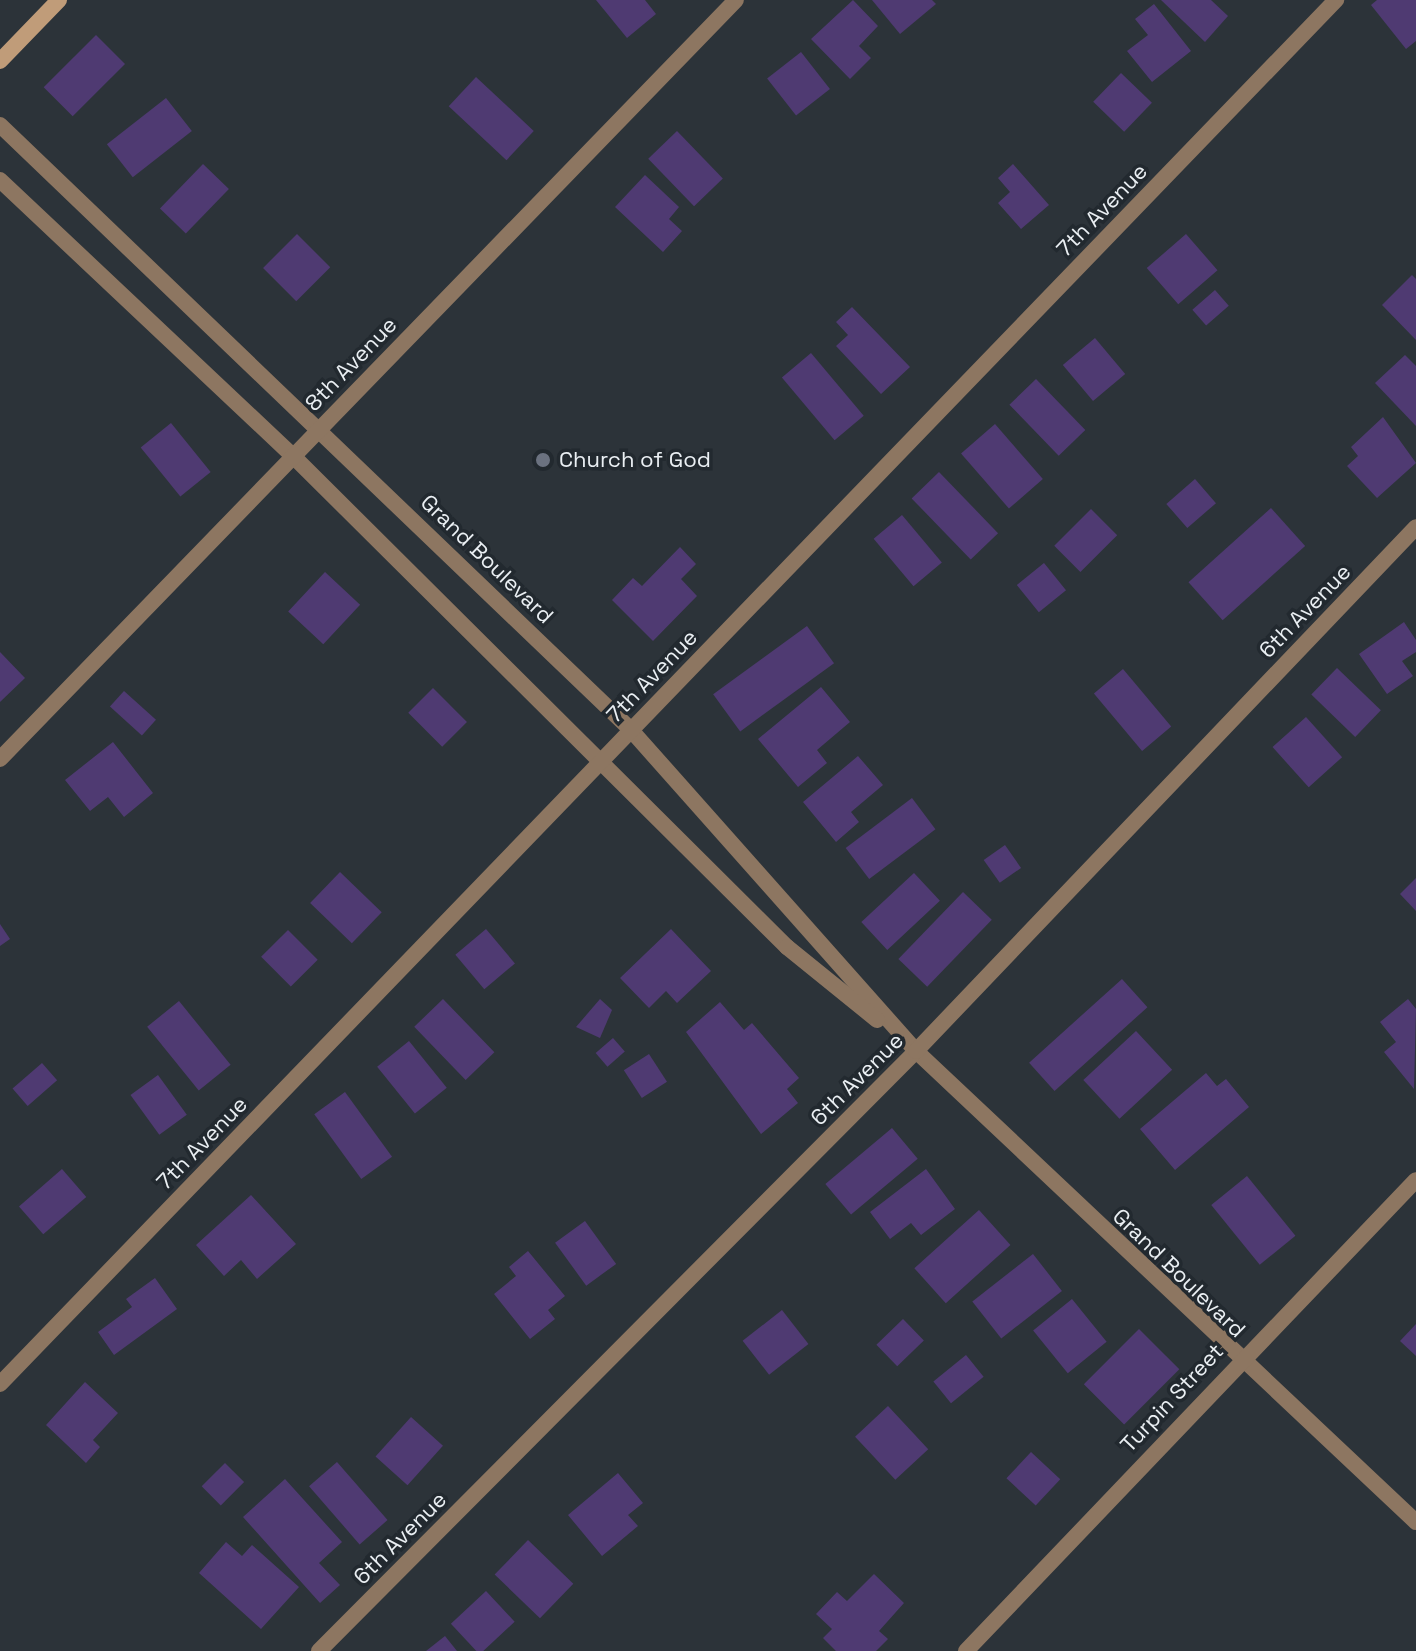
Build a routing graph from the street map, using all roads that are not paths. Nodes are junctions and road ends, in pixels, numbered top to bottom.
1 (59, 0) edge
2 (736, 0) edge
3 (1336, 0) edge
4 (0, 61) edge
5 (0, 125) edge
6 (0, 180) edge
7 (320, 428) junction
8 (293, 456) junction
9 (1416, 527) edge
10 (631, 730) junction
11 (0, 759) edge
12 (603, 759) junction
13 (916, 1051) junction
14 (1416, 1180) edge
15 (1237, 1359) junction
16 (0, 1384) edge
17 (1416, 1522) edge
18 (329, 1647) edge
19 (966, 1651) edge

1 - 4 street
2 - 7 street, 8th Avenue
3 - 10 street, 7th Avenue
5 - 7 street, Grand Boulevard
6 - 8 street, Grand Boulevard
7 - 8 street, 8th Avenue
7 - 10 street, Grand Boulevard
8 - 11 street, 8th Avenue
8 - 12 street, Grand Boulevard
9 - 13 street, 6th Avenue
10 - 12 street, 7th Avenue
10 - 13 street, Grand Boulevard
12 - 13 street, Grand Boulevard
12 - 16 street, 7th Avenue
13 - 15 street, Grand Boulevard
13 - 18 street, 6th Avenue
14 - 15 street, Turpin Street
15 - 17 street, Grand Boulevard
15 - 19 street, Turpin Street

